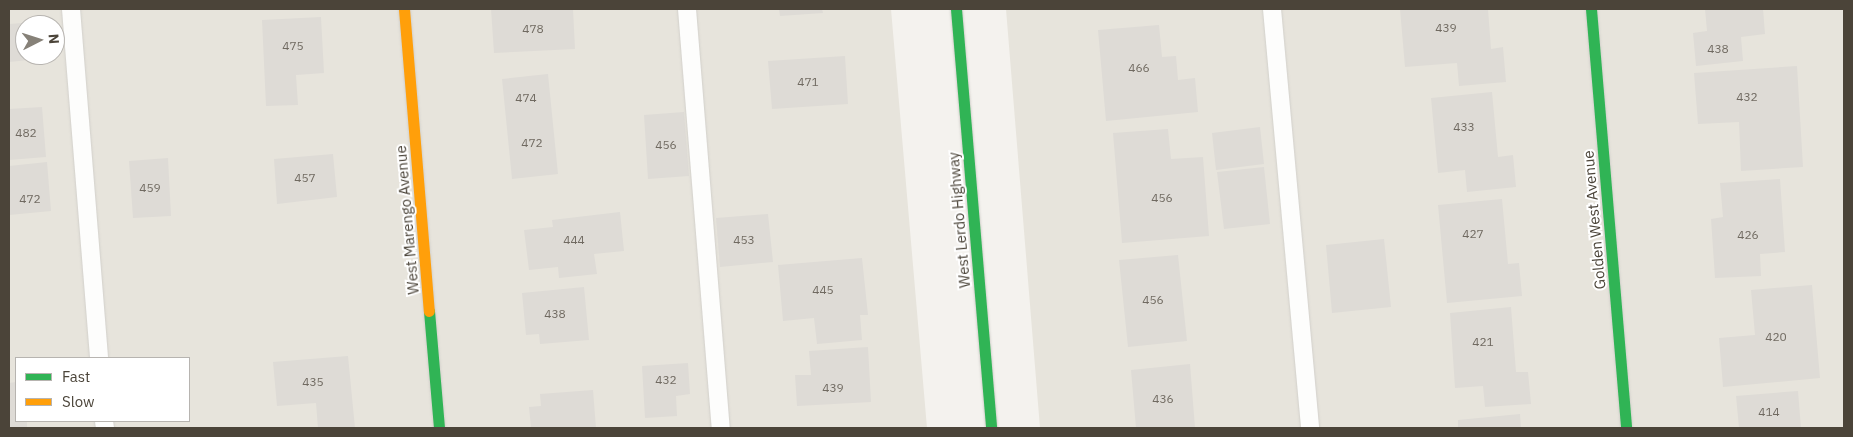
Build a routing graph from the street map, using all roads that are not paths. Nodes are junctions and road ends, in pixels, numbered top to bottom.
1 (70, 9) edge
2 (404, 9) edge
3 (688, 9) edge
4 (956, 9) edge
5 (1272, 9) edge
6 (1592, 9) edge
7 (99, 357) edge
8 (439, 428) edge
9 (721, 428) edge
10 (991, 428) edge
11 (1310, 428) edge
12 (1626, 428) edge

1 - 7 lane
2 - 8 street, West Marengo Avenue
3 - 9 lane
4 - 10 street, West Lerdo Highway
5 - 11 lane
6 - 12 street, Golden West Avenue

